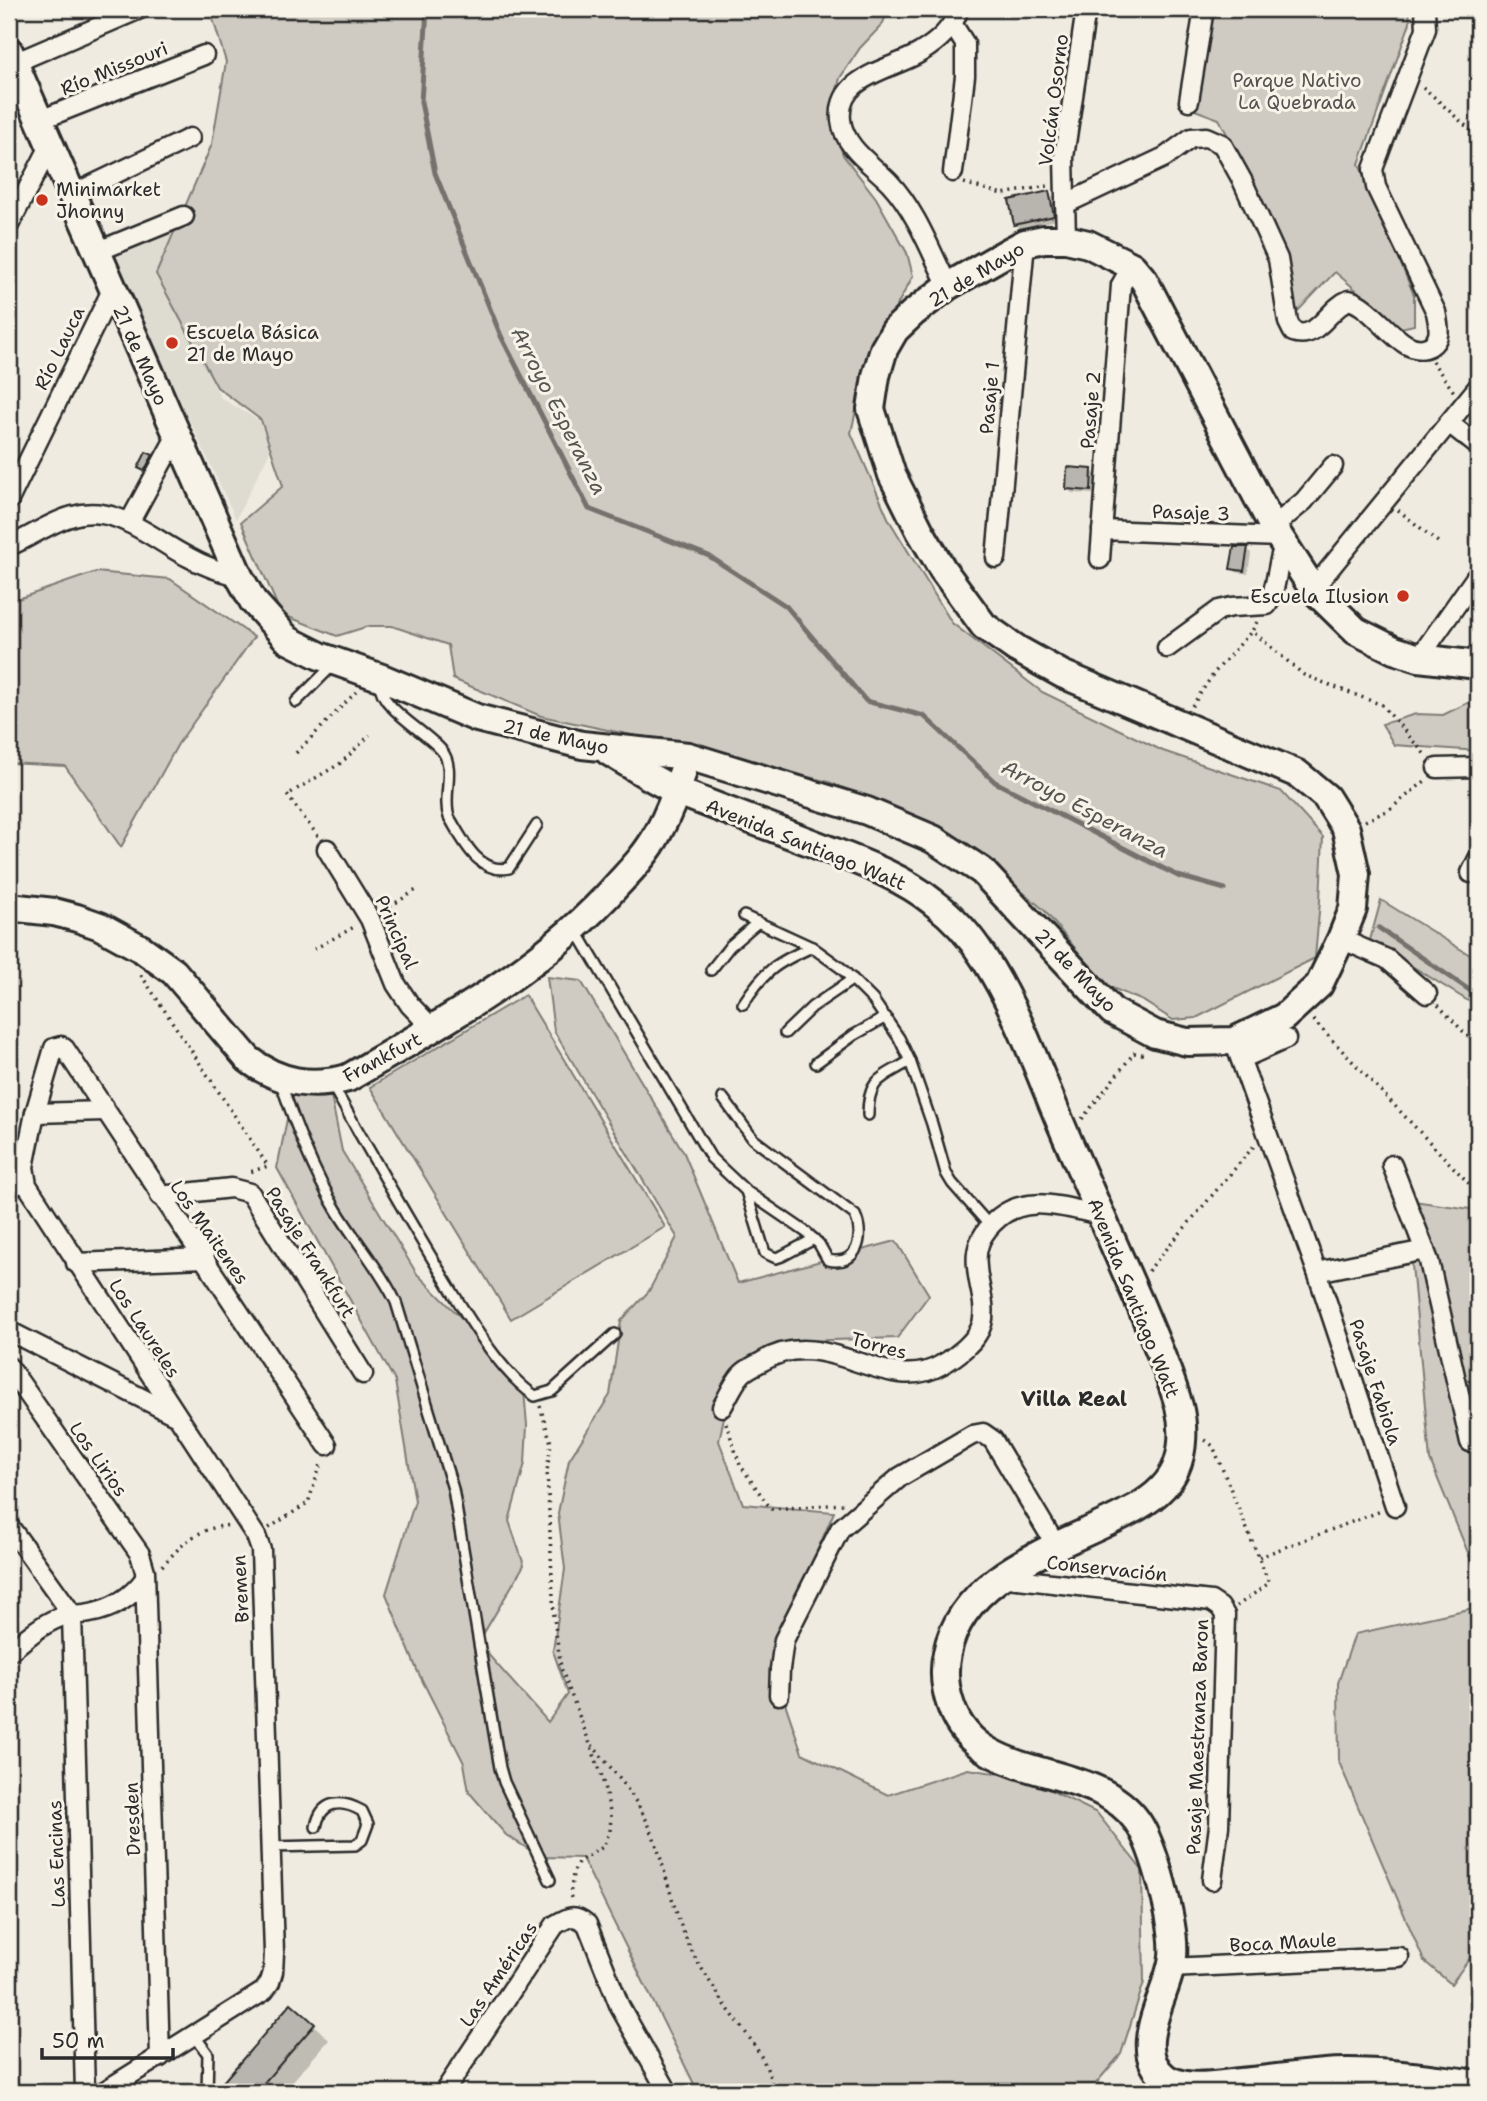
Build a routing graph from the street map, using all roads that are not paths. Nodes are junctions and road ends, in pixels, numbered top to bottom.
1 (140, 9) edge
2 (1086, 9) edge
3 (1204, 9) edge
4 (1425, 9) edge
5 (956, 17) edge
6 (204, 55) dead end
7 (11, 57) edge
8 (1189, 101) dead end
9 (40, 120) junction
10 (190, 138) dead end
11 (50, 146) junction
12 (953, 172) road end
13 (71, 195) junction
14 (1066, 204) junction
15 (184, 216) dead end
16 (9, 225) edge
17 (1066, 239) junction
18 (1025, 243) junction
19 (96, 252) junction
20 (1132, 267) junction
21 (948, 286) junction
22 (112, 290) junction
23 (1478, 387) edge
24 (1449, 423) junction
25 (177, 435) junction
26 (1478, 446) edge
27 (1333, 466) dead end
28 (9, 500) edge
29 (129, 523) junction
30 (1102, 530) junction
31 (1279, 536) junction
32 (9, 546) edge
33 (996, 558) dead end
34 (1100, 559) dead end
35 (1478, 574) edge
36 (239, 576) junction
37 (1313, 589) junction
38 (1167, 648) dead end
39 (1419, 658) junction
40 (309, 659) junction
41 (1478, 665) edge
42 (327, 670) dead end
43 (377, 676) junction
44 (319, 679) junction
45 (296, 702) dead end
46 (601, 748) junction
47 (688, 756) junction
48 (1478, 767) edge
49 (1437, 768) road end
50 (677, 791) junction
51 (537, 825) dead end
52 (327, 849) road end
53 (9, 907) edge
54 (744, 916) dead end
55 (758, 922) junction
56 (575, 928) junction
57 (1341, 939) junction
58 (812, 947) junction
59 (711, 970) dead end
60 (853, 979) junction
61 (1427, 994) road end
62 (743, 1004) dead end
63 (886, 1017) junction
64 (433, 1029) junction
65 (785, 1033) dead end
66 (1286, 1039) dead end
67 (1238, 1050) junction
68 (910, 1061) junction
69 (816, 1063) dead end
70 (279, 1079) junction
71 (331, 1083) junction
72 (723, 1098) dead end
73 (104, 1111) junction
74 (35, 1113) junction
75 (868, 1115) dead end
76 (1392, 1165) dead end
77 (27, 1185) junction
78 (1090, 1189) junction
79 (746, 1191) junction
80 (9, 1193) edge
81 (160, 1196) junction
82 (1056, 1204) junction
83 (1101, 1215) junction
84 (990, 1226) junction
85 (814, 1239) junction
86 (1425, 1250) junction
87 (205, 1258) junction
88 (76, 1263) junction
89 (1317, 1272) junction
90 (9, 1331) edge
91 (615, 1334) dead end
92 (9, 1367) edge
93 (363, 1374) dead end
94 (722, 1407) road end
95 (178, 1417) junction
96 (1469, 1442) dead end
97 (327, 1445) road end
98 (1395, 1506) road end
99 (9, 1527) edge
100 (1057, 1547) junction
101 (999, 1577) junction
102 (144, 1580) junction
103 (1211, 1601) joint
104 (147, 1611) junction
105 (91, 1613) junction
106 (72, 1614) junction
107 (9, 1651) edge
108 (779, 1695) dead end
109 (316, 1827) dead end
110 (270, 1847) junction
111 (550, 1880) dead end
112 (1212, 1880) dead end
113 (1399, 1957) dead end
114 (1170, 1968) junction
115 (194, 2035) junction
116 (160, 2057) junction
117 (1478, 2081) edge
118 (85, 2092) edge
119 (103, 2092) edge
120 (207, 2092) edge
121 (444, 2092) edge
122 (668, 2092) edge

1 - 7 street
2 - 14 street, Volcán Osorno
3 - 8 street
4 - 14 street
5 - 12 street
5 - 21 street
6 - 9 street, Río Missouri
7 - 9 street, 21 de Mayo
9 - 11 street, 21 de Mayo
10 - 13 street
11 - 13 street, 21 de Mayo
11 - 16 street
13 - 19 street, 21 de Mayo
14 - 17 street, Volcán Osorno
15 - 19 street
17 - 18 street, 21 de Mayo
17 - 20 street, 21 de Mayo
18 - 21 street, 21 de Mayo
18 - 33 street, Pasaje 1
19 - 22 street, 21 de Mayo
20 - 30 street, Pasaje 2
20 - 31 street, 21 de Mayo
21 - 57 street, 21 de Mayo
22 - 25 street, 21 de Mayo
22 - 28 street, Río Lauca
23 - 24 street
24 - 26 street
24 - 37 street
25 - 29 street
25 - 36 street, 21 de Mayo
27 - 31 street
29 - 32 street
29 - 36 street
30 - 31 street, Pasaje 3
30 - 34 street, Pasaje 2
31 - 37 street, 21 de Mayo
31 - 38 street
35 - 39 street
36 - 40 street, 21 de Mayo
37 - 39 street, 21 de Mayo
39 - 41 street, 21 de Mayo
40 - 43 street, 21 de Mayo
40 - 44 lane
42 - 44 lane
43 - 46 street, 21 de Mayo
43 - 51 lane
44 - 45 lane
46 - 47 street, 21 de Mayo
46 - 50 street, Avenida Santiago Watt
47 - 50 street, Frankfurt
47 - 67 street, 21 de Mayo
48 - 49 street
50 - 56 street, Frankfurt
50 - 78 street, Avenida Santiago Watt
52 - 64 street, Principal
53 - 70 street, Frankfurt
54 - 55 lane
55 - 58 lane
55 - 59 lane
56 - 64 street, Frankfurt
56 - 79 lane
57 - 61 street
57 - 67 street, 21 de Mayo
58 - 60 lane
58 - 62 lane
60 - 63 lane
60 - 65 lane
63 - 68 lane
63 - 69 lane
64 - 71 street, Frankfurt
66 - 67 street, 21 de Mayo
67 - 89 street, Pasaje Fabiola
68 - 75 lane
68 - 84 lane
70 - 71 street, Frankfurt
70 - 111 lane
71 - 91 lane
72 - 85 lane
73 - 74 street
73 - 74 street, Los Maitenes
73 - 81 street, Los Maitenes
74 - 77 street
76 - 86 street
77 - 80 lane
77 - 88 street, Los Laureles
78 - 82 street
78 - 83 street, Avenida Santiago Watt
79 - 85 lane
79 - 85 lane
81 - 87 street, Los Maitenes
81 - 93 street, Pasaje Frankfurt
82 - 83 street
82 - 84 street
83 - 100 street, Avenida Santiago Watt
84 - 94 street, Torres
86 - 89 street
86 - 96 street
87 - 88 street, Los Laureles
87 - 97 street, Los Maitenes
88 - 95 street, Los Laureles
89 - 98 street, Pasaje Fabiola
90 - 95 street, Bremen
92 - 102 street, Los Lirios
95 - 110 street, Bremen
99 - 106 street
100 - 101 street, Avenida Santiago Watt
100 - 108 street
101 - 103 street, Conservación
101 - 114 street, Avenida Santiago Watt
102 - 104 street, Dresden
102 - 105 street
103 - 112 street, Pasaje Maestranza Baron
104 - 105 street
104 - 116 street, Dresden
105 - 106 street
106 - 107 street
106 - 118 street, Las Encinas
109 - 110 lane
110 - 115 street, Bremen
113 - 114 street, Boca Maule
114 - 117 street, Avenida Santiago Watt
115 - 116 street
115 - 120 lane
116 - 119 street
121 - 122 street, Las Américas

